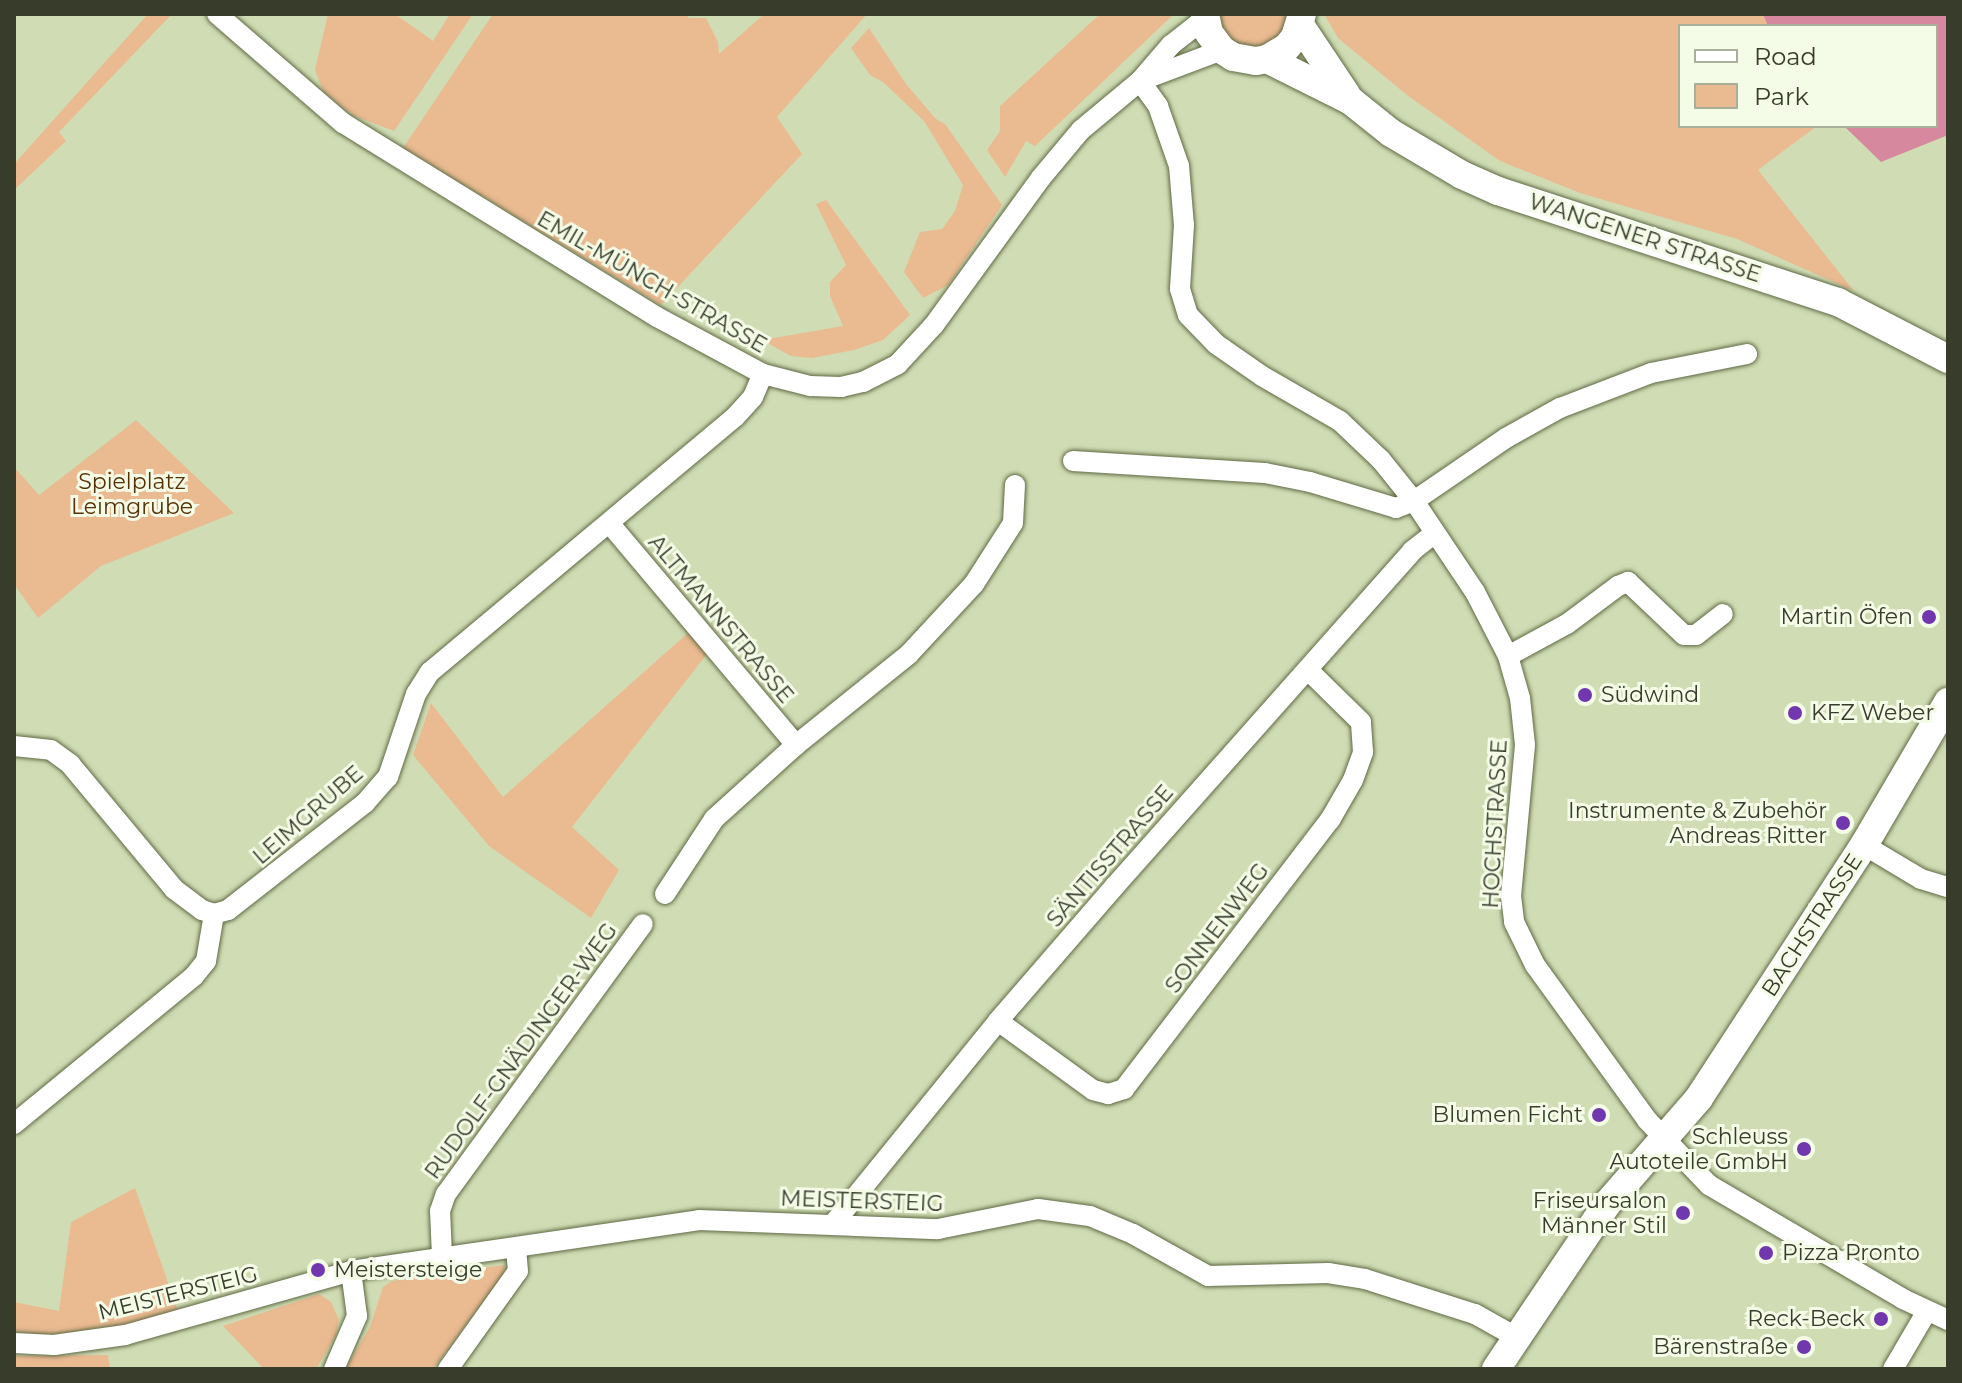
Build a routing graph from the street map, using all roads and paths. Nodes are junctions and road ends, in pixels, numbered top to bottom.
1 (217, 14) edge
2 (1204, 16) edge
3 (1301, 20) edge
4 (1222, 50) junction
5 (1267, 59) junction
6 (1140, 81) junction
7 (1351, 101) junction
8 (1747, 354) dead end
9 (1948, 359) edge
10 (763, 374) junction
11 (1073, 461) dead end
12 (1015, 485) dead end
13 (1414, 501) junction
14 (610, 524) junction
15 (1435, 533) junction
16 (1723, 614) dead end
17 (1508, 656) junction
18 (1308, 670) junction
19 (1948, 702) edge
20 (796, 745) junction
21 (14, 746) edge
22 (1864, 845) junction
23 (1948, 887) edge
24 (665, 894) dead end
25 (214, 914) junction
26 (643, 924) dead end
27 (998, 1021) junction
28 (14, 1124) edge
29 (1664, 1140) junction
30 (834, 1223) junction
31 (516, 1249) junction
32 (442, 1256) junction
33 (351, 1271) junction
34 (1927, 1311) junction
35 (1948, 1320) edge
36 (1516, 1337) junction
37 (14, 1343) edge
38 (334, 1369) edge
39 (448, 1369) edge
40 (1496, 1369) edge
41 (1893, 1369) edge

1 - 10 street, EMIL-MÜNCH-STRASSE
2 - 4 main road
2 - 6 street, EMIL-MÜNCH-STRASSE
3 - 5 main road
3 - 7 main road, WANGENER STRASSE
4 - 5 main road, WANGENER STRASSE
4 - 6 street, EMIL-MÜNCH-STRASSE
5 - 7 main road, WANGENER STRASSE
6 - 10 street, EMIL-MÜNCH-STRASSE
6 - 13 street, HOCHSTRASSE
7 - 9 main road, WANGENER STRASSE
8 - 13 street
10 - 14 street, LEIMGRUBE
11 - 13 street
12 - 20 street
13 - 15 street, HOCHSTRASSE
14 - 20 street, ALTMANNSTRASSE
14 - 25 street, LEIMGRUBE
15 - 17 street, HOCHSTRASSE
15 - 18 street, SÄNTISSTRASSE
16 - 17 street
17 - 29 street, HOCHSTRASSE
18 - 27 street, SÄNTISSTRASSE
18 - 27 street, SONNENWEG
19 - 22 main road, BACHSTRASSE
20 - 24 street
21 - 25 street
22 - 23 street
22 - 29 main road, BACHSTRASSE
25 - 28 street
26 - 32 street, RUDOLF-GNÄDINGER-WEG
27 - 30 street, SÄNTISSTRASSE
29 - 34 street, HOCHSTRASSE
29 - 36 main road, BACHSTRASSE
30 - 31 street, MEISTERSTEIG
30 - 36 street, MEISTERSTEIG
31 - 32 street, MEISTERSTEIG
31 - 39 street
32 - 33 street, MEISTERSTEIG
33 - 37 street, MEISTERSTEIG
33 - 38 street
34 - 35 street, HOCHSTRASSE
34 - 41 street
36 - 40 main road, BACHSTRASSE

